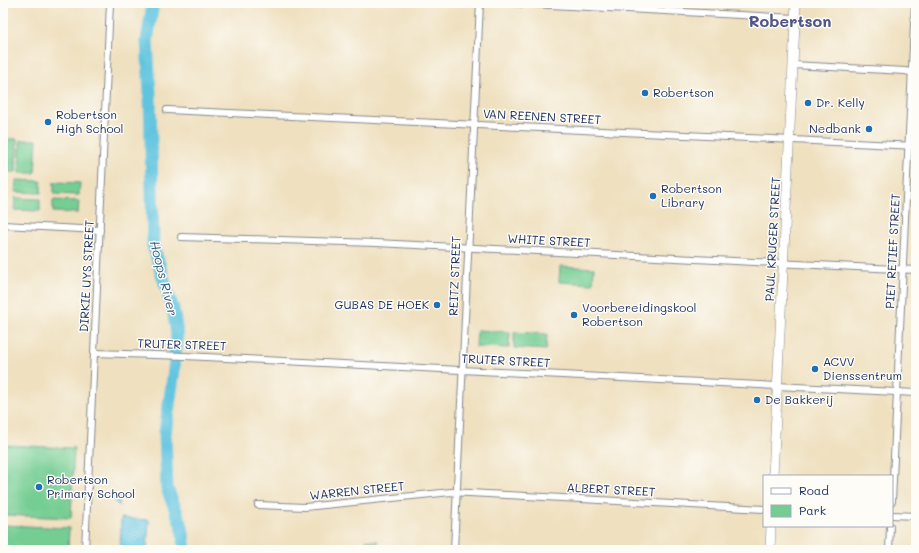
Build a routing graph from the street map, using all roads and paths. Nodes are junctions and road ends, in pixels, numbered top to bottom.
1 (110, 3) edge
2 (480, 3) edge
3 (513, 3) edge
4 (796, 3) edge
5 (916, 3) edge
6 (795, 18) junction
7 (793, 65) junction
8 (914, 73) edge
9 (167, 110) dead end
10 (474, 125) junction
11 (790, 140) junction
12 (909, 145) junction
13 (916, 146) edge
14 (3, 225) edge
15 (100, 230) junction
16 (181, 237) dead end
17 (467, 248) junction
18 (783, 263) junction
19 (902, 269) junction
20 (916, 270) edge
21 (95, 353) junction
22 (462, 370) junction
23 (778, 385) junction
24 (896, 391) junction
25 (916, 393) edge
26 (773, 475) edge
27 (893, 475) edge
28 (457, 493) junction
29 (258, 505) dead end
30 (763, 509) edge
31 (893, 515) edge
32 (916, 516) edge
33 (771, 527) edge
34 (890, 527) edge
35 (85, 550) edge
36 (454, 550) edge
37 (770, 550) edge
38 (889, 550) edge

1 - 15 street, DIRKIE UYS STREET
2 - 10 street, REITZ STREET
3 - 6 street
4 - 6 street, PAUL KRUGER STREET
5 - 8 street, PIET RETIEF STREET
6 - 7 street, PAUL KRUGER STREET
7 - 8 street
7 - 11 street, PAUL KRUGER STREET
8 - 12 street, PIET RETIEF STREET
9 - 10 street, VAN REENEN STREET
10 - 11 street, VAN REENEN STREET
10 - 17 street, REITZ STREET
11 - 12 street, VAN REENEN STREET
11 - 18 street, PAUL KRUGER STREET
12 - 13 street, VAN REENEN STREET
12 - 19 street, PIET RETIEF STREET
14 - 15 street
15 - 21 street, DIRKIE UYS STREET
16 - 17 street, WHITE STREET
17 - 18 street, WHITE STREET
17 - 22 street, REITZ STREET
18 - 19 street, WHITE STREET
18 - 23 street, PAUL KRUGER STREET
19 - 20 street, WHITE STREET
19 - 24 street, PIET RETIEF STREET
21 - 22 street, TRUTER STREET
21 - 35 street, DIRKIE UYS STREET
22 - 23 street, TRUTER STREET
22 - 28 street, REITZ STREET
23 - 24 street, TRUTER STREET
23 - 26 street, PAUL KRUGER STREET
24 - 25 street, TRUTER STREET
24 - 27 street, PIET RETIEF STREET
28 - 29 street, WARREN STREET
28 - 30 street, ALBERT STREET
28 - 36 street, REITZ STREET
31 - 32 street
33 - 37 street
34 - 38 street

